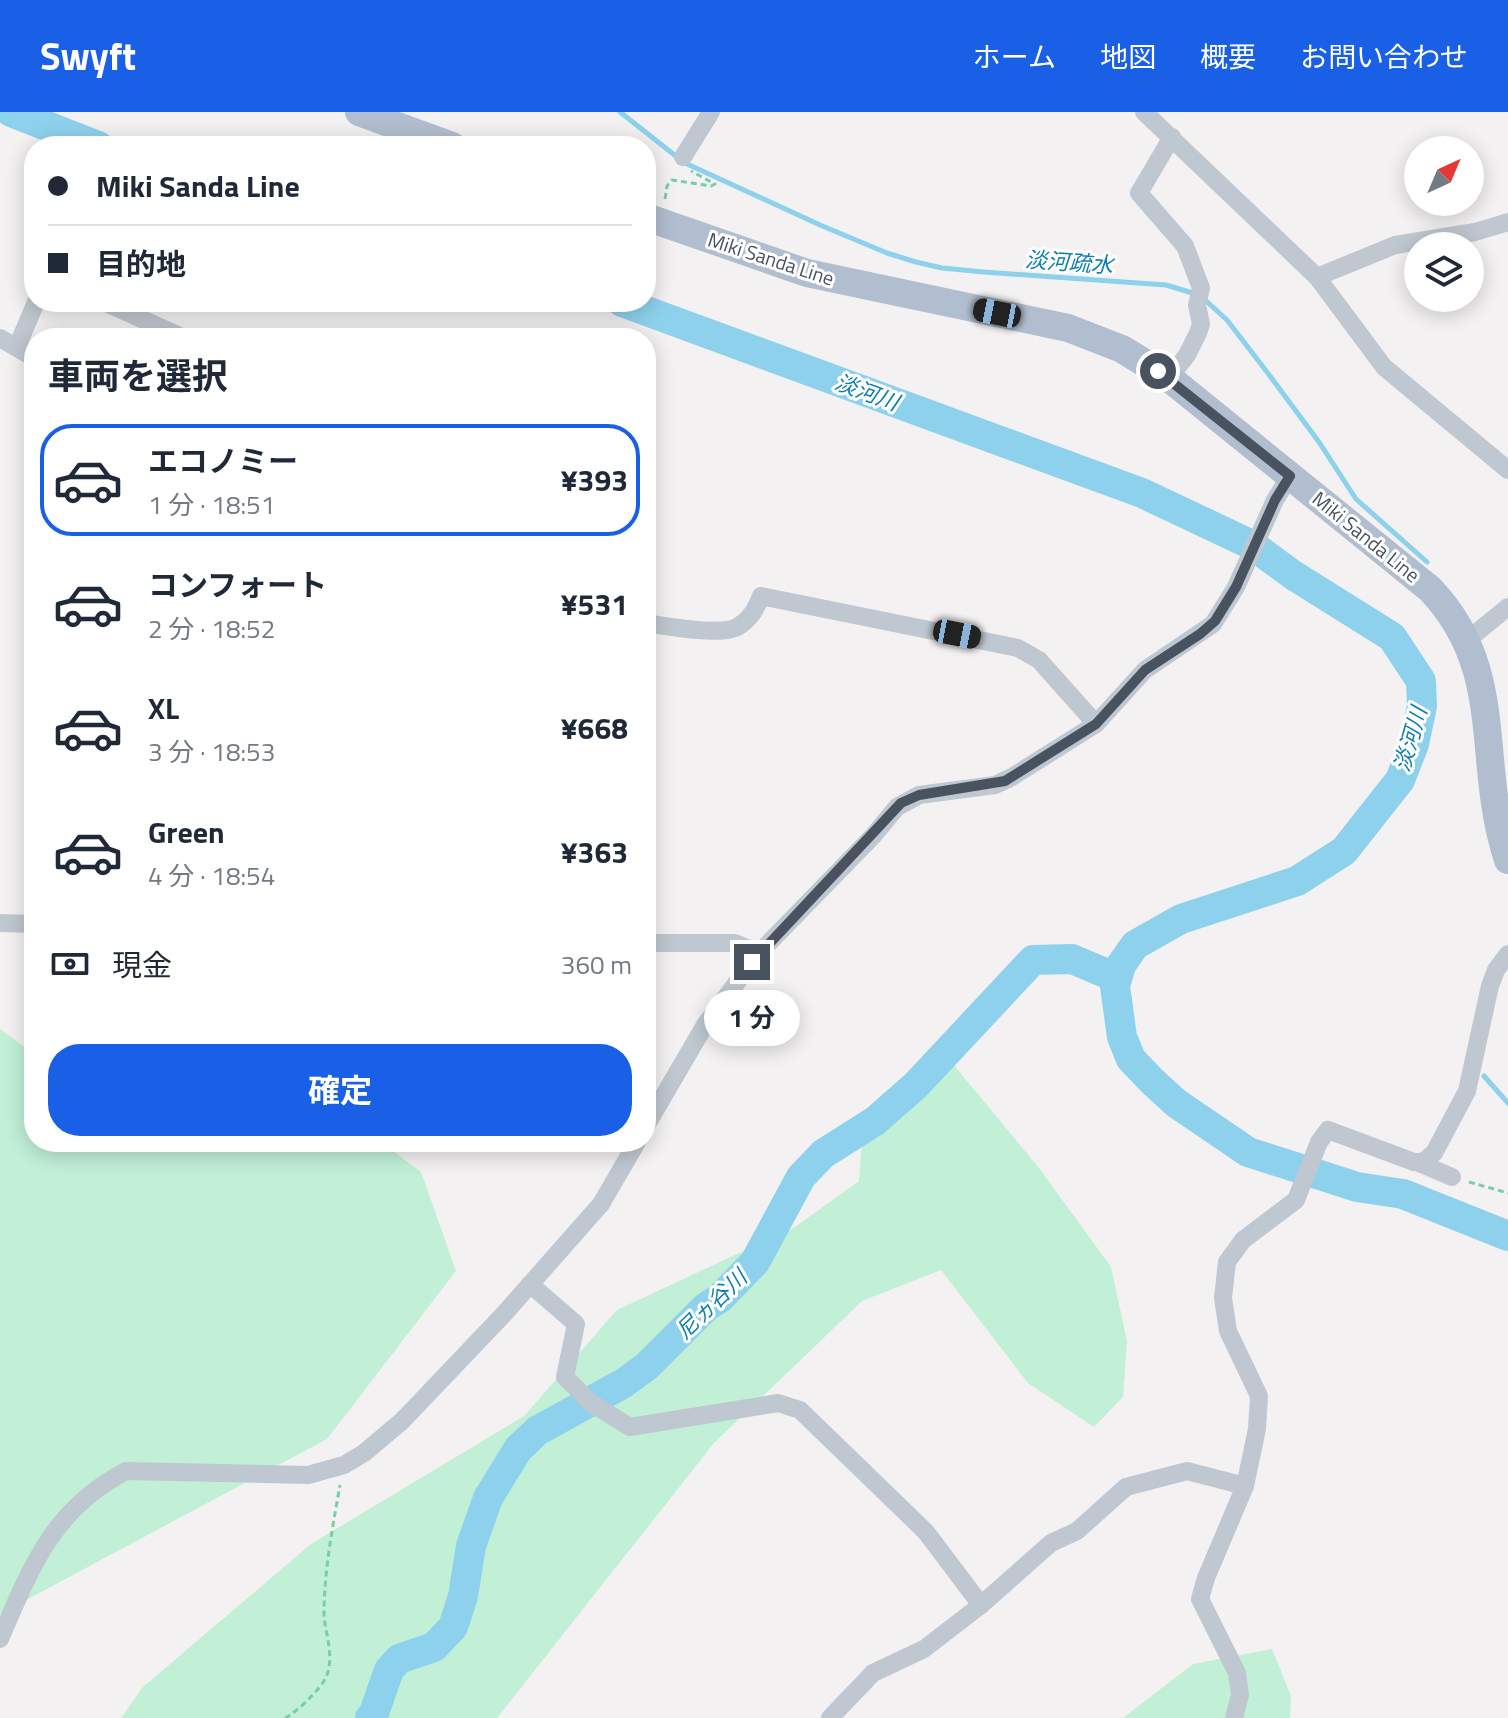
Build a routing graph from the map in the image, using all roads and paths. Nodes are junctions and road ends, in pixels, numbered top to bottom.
1 (359, 112) edge
2 (711, 112) edge
3 (1144, 112) edge
4 (425, 136) edge
5 (1172, 137) junction
6 (686, 164) joint
7 (656, 212) edge
8 (656, 220) edge
9 (1508, 222) edge
10 (1317, 277) junction
11 (125, 312) edge
12 (160, 328) edge
13 (24, 330) edge
14 (0, 338) edge
15 (17, 347) junction
16 (24, 352) edge
17 (1169, 378) junction
18 (1508, 470) edge
19 (1290, 476) junction
20 (1508, 607) edge
21 (656, 624) edge
22 (1470, 638) junction
23 (1096, 724) junction
24 (1508, 860) edge
25 (0, 923) edge
26 (24, 924) edge
27 (656, 943) edge
28 (759, 953) junction
29 (1508, 954) edge
30 (656, 1109) edge
31 (631, 1152) edge
32 (1426, 1166) junction
33 (1452, 1177) joint
34 (1508, 1193) edge
35 (530, 1284) junction
36 (344, 1465) junction
37 (1245, 1486) junction
38 (981, 1605) junction
39 (0, 1639) edge
40 (285, 1718) edge
41 (830, 1718) edge
42 (1234, 1718) edge

1 - 4 main road
2 - 6 street
3 - 5 street
5 - 10 street
5 - 17 street
6 - 7 path
8 - 17 main road, Miki Sanda Line
9 - 10 street
10 - 18 street
11 - 12 street
13 - 15 street
14 - 15 street
15 - 16 street
17 - 19 main road, Miki Sanda Line
19 - 22 main road, Miki Sanda Line
19 - 23 street
20 - 22 street
21 - 23 street
22 - 24 main road, Miki Sanda Line
23 - 28 street
25 - 26 street
27 - 28 street
28 - 30 street
29 - 32 street
31 - 35 street
32 - 33 street
32 - 37 street
33 - 34 path
35 - 36 street
35 - 38 street
36 - 39 street
36 - 40 path
37 - 38 street
37 - 42 street
38 - 41 street

